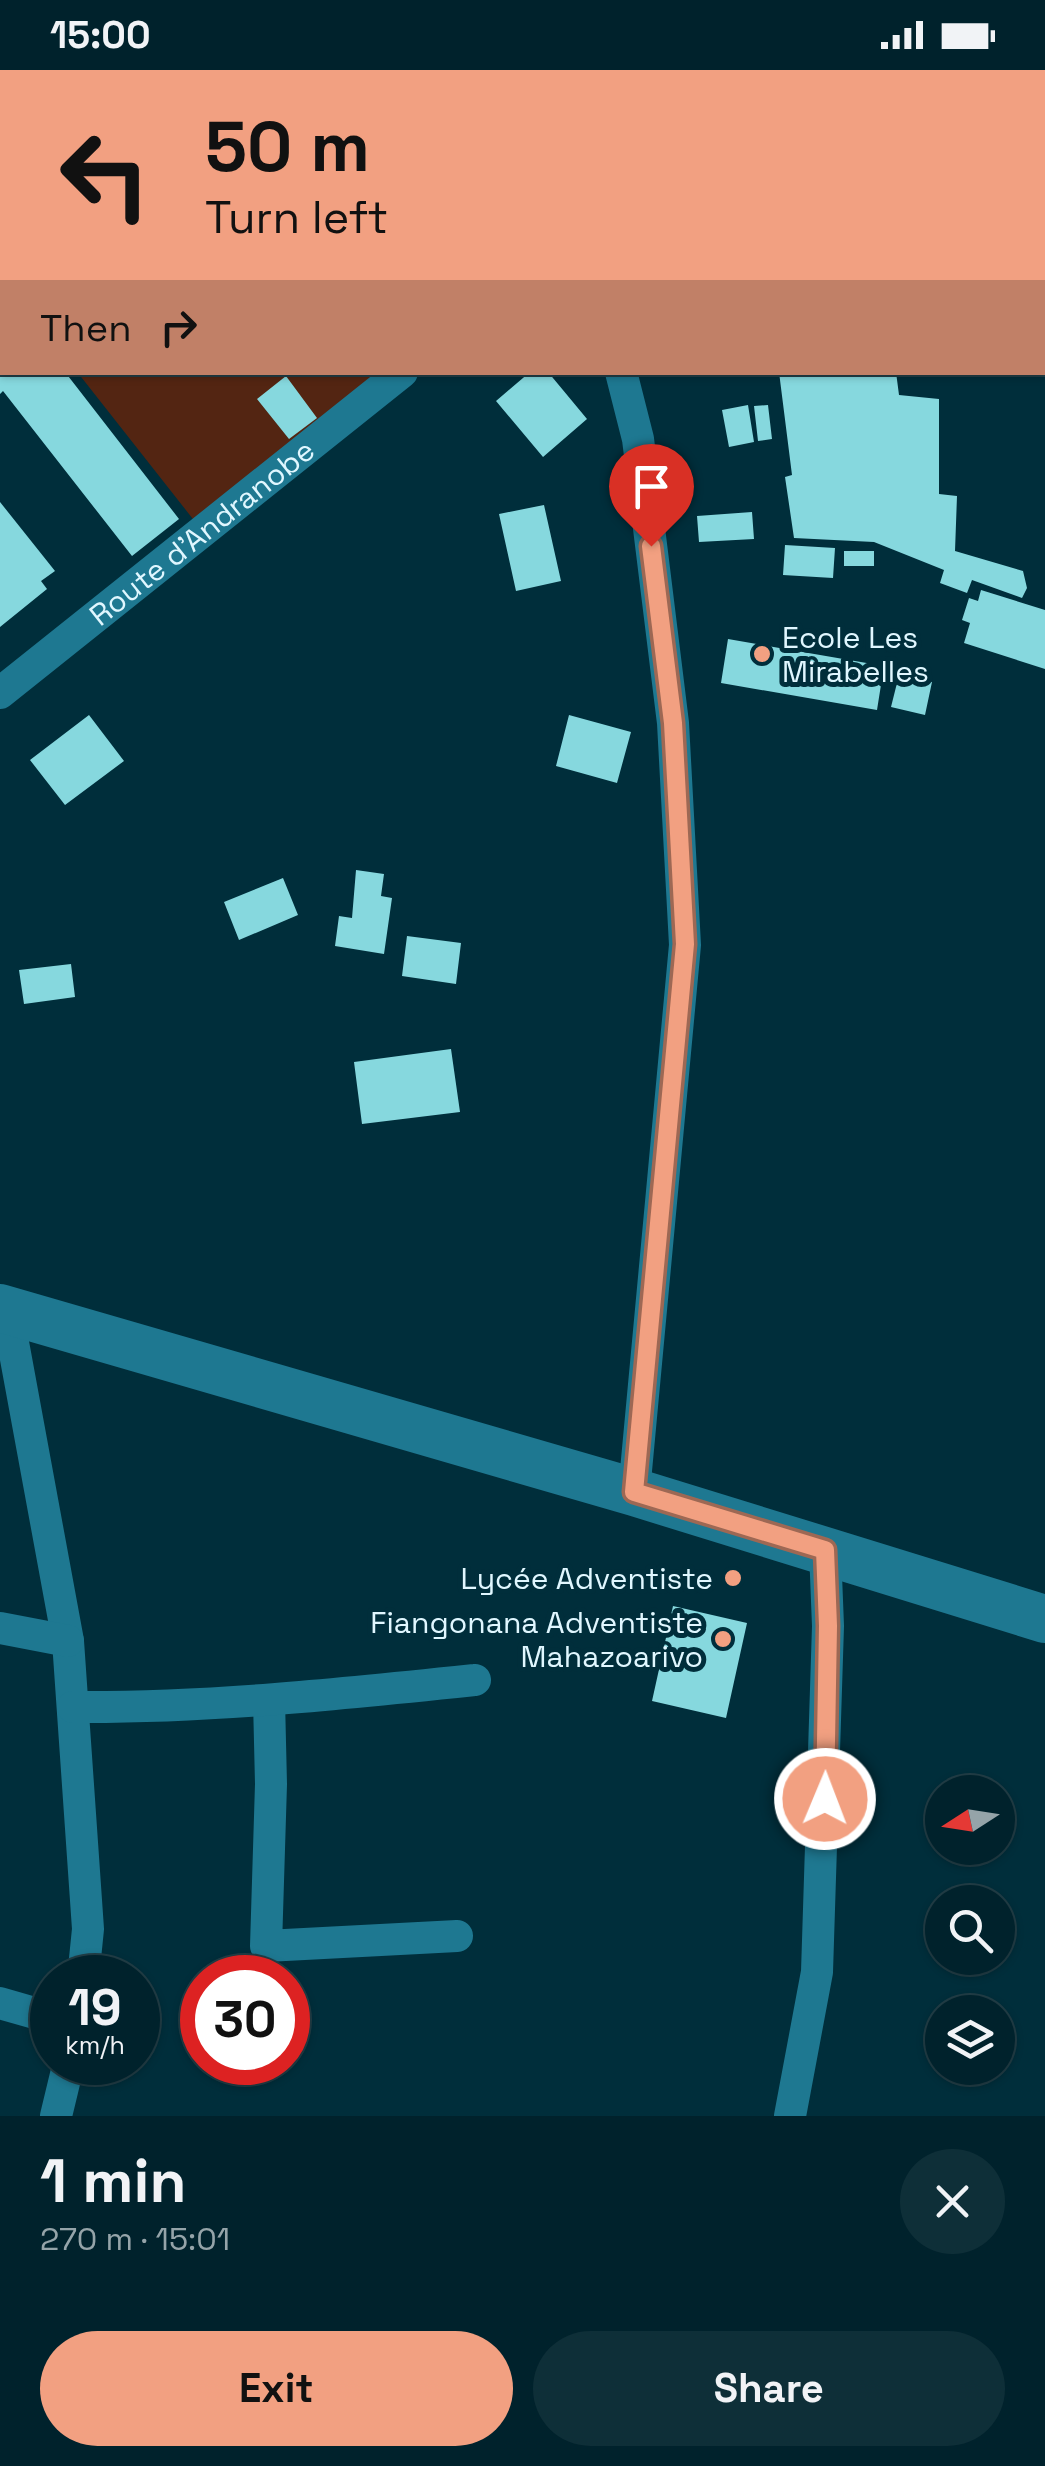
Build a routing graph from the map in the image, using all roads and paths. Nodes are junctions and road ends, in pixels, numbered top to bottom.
1 (398, 375) edge
2 (622, 375) edge
3 (0, 693) edge
4 (4, 1309) edge
5 (634, 1492) junction
6 (825, 1550) junction
7 (1045, 1619) edge
8 (0, 1628) edge
9 (68, 1640) junction
10 (474, 1680) dead end
11 (269, 1700) junction
12 (73, 1707) junction
13 (456, 1936) dead end
14 (85, 1955) edge
15 (0, 2003) edge
16 (30, 2012) edge
17 (63, 2085) edge
18 (56, 2116) edge
19 (790, 2116) edge

1 - 3 street, Route d'Andranobe
2 - 5 street
4 - 5 street
4 - 9 street
5 - 6 street
6 - 7 street
6 - 19 street
8 - 9 street
9 - 12 street
10 - 11 street
11 - 12 street
11 - 13 street
12 - 14 street
15 - 16 street
17 - 18 street

